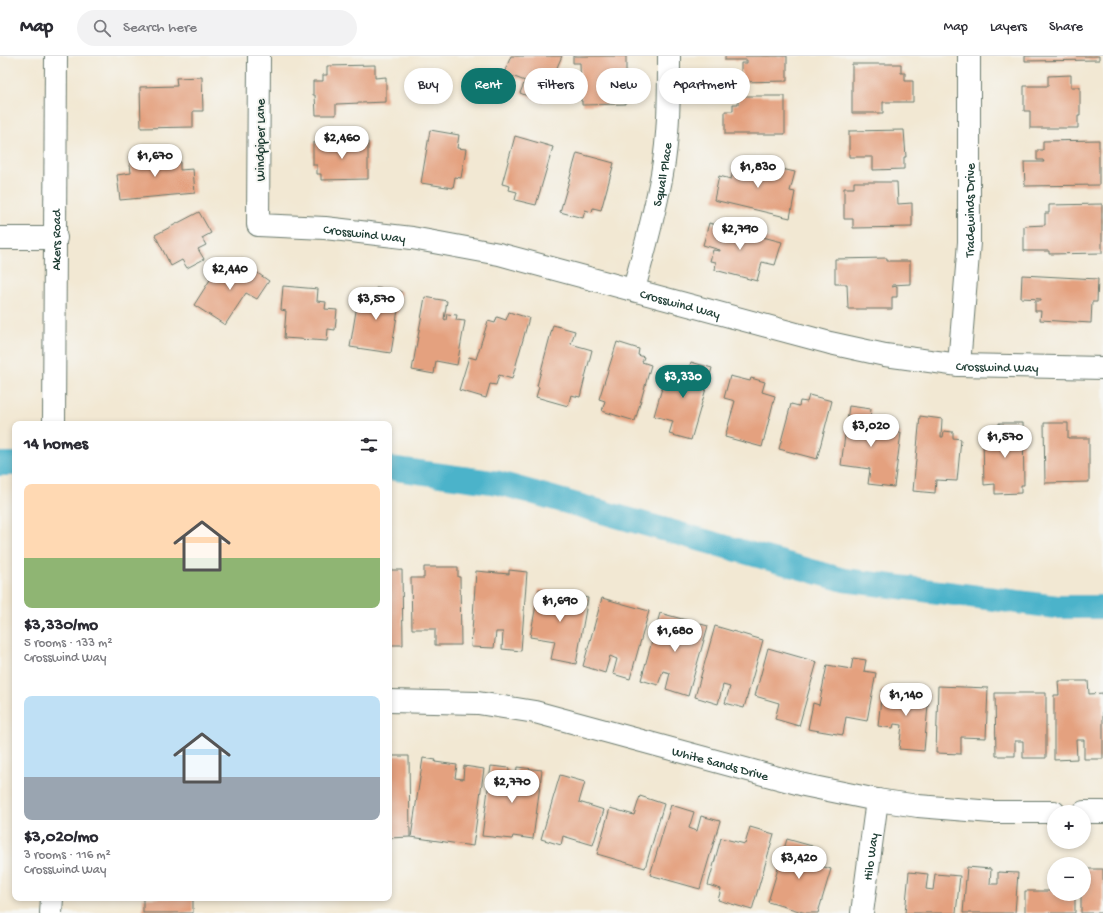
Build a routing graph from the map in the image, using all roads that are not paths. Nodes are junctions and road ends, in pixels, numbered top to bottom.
1 (56, 56) edge
2 (259, 56) edge
3 (669, 56) edge
4 (969, 56) edge
5 (258, 225) joint
6 (0, 238) edge
7 (56, 238) junction
8 (634, 290) junction
9 (959, 365) junction
10 (1103, 368) edge
11 (54, 421) edge
12 (392, 701) edge
13 (877, 800) junction
14 (1047, 812) edge
15 (1091, 812) edge
16 (1103, 812) edge
17 (52, 901) edge
18 (51, 913) edge
19 (862, 913) edge

1 - 7 street, Akers Road
2 - 5 street, Windpiper Lane
3 - 8 street, Squall Place
4 - 9 street, Tradewinds Drive
5 - 8 street, Crosswind Way
6 - 7 street
7 - 11 street, Akers Road
8 - 9 street, Crosswind Way
9 - 10 street, Crosswind Way
12 - 13 street, White Sands Drive
13 - 14 street, White Sands Drive
13 - 19 street, Hilo Way
15 - 16 street
17 - 18 street

